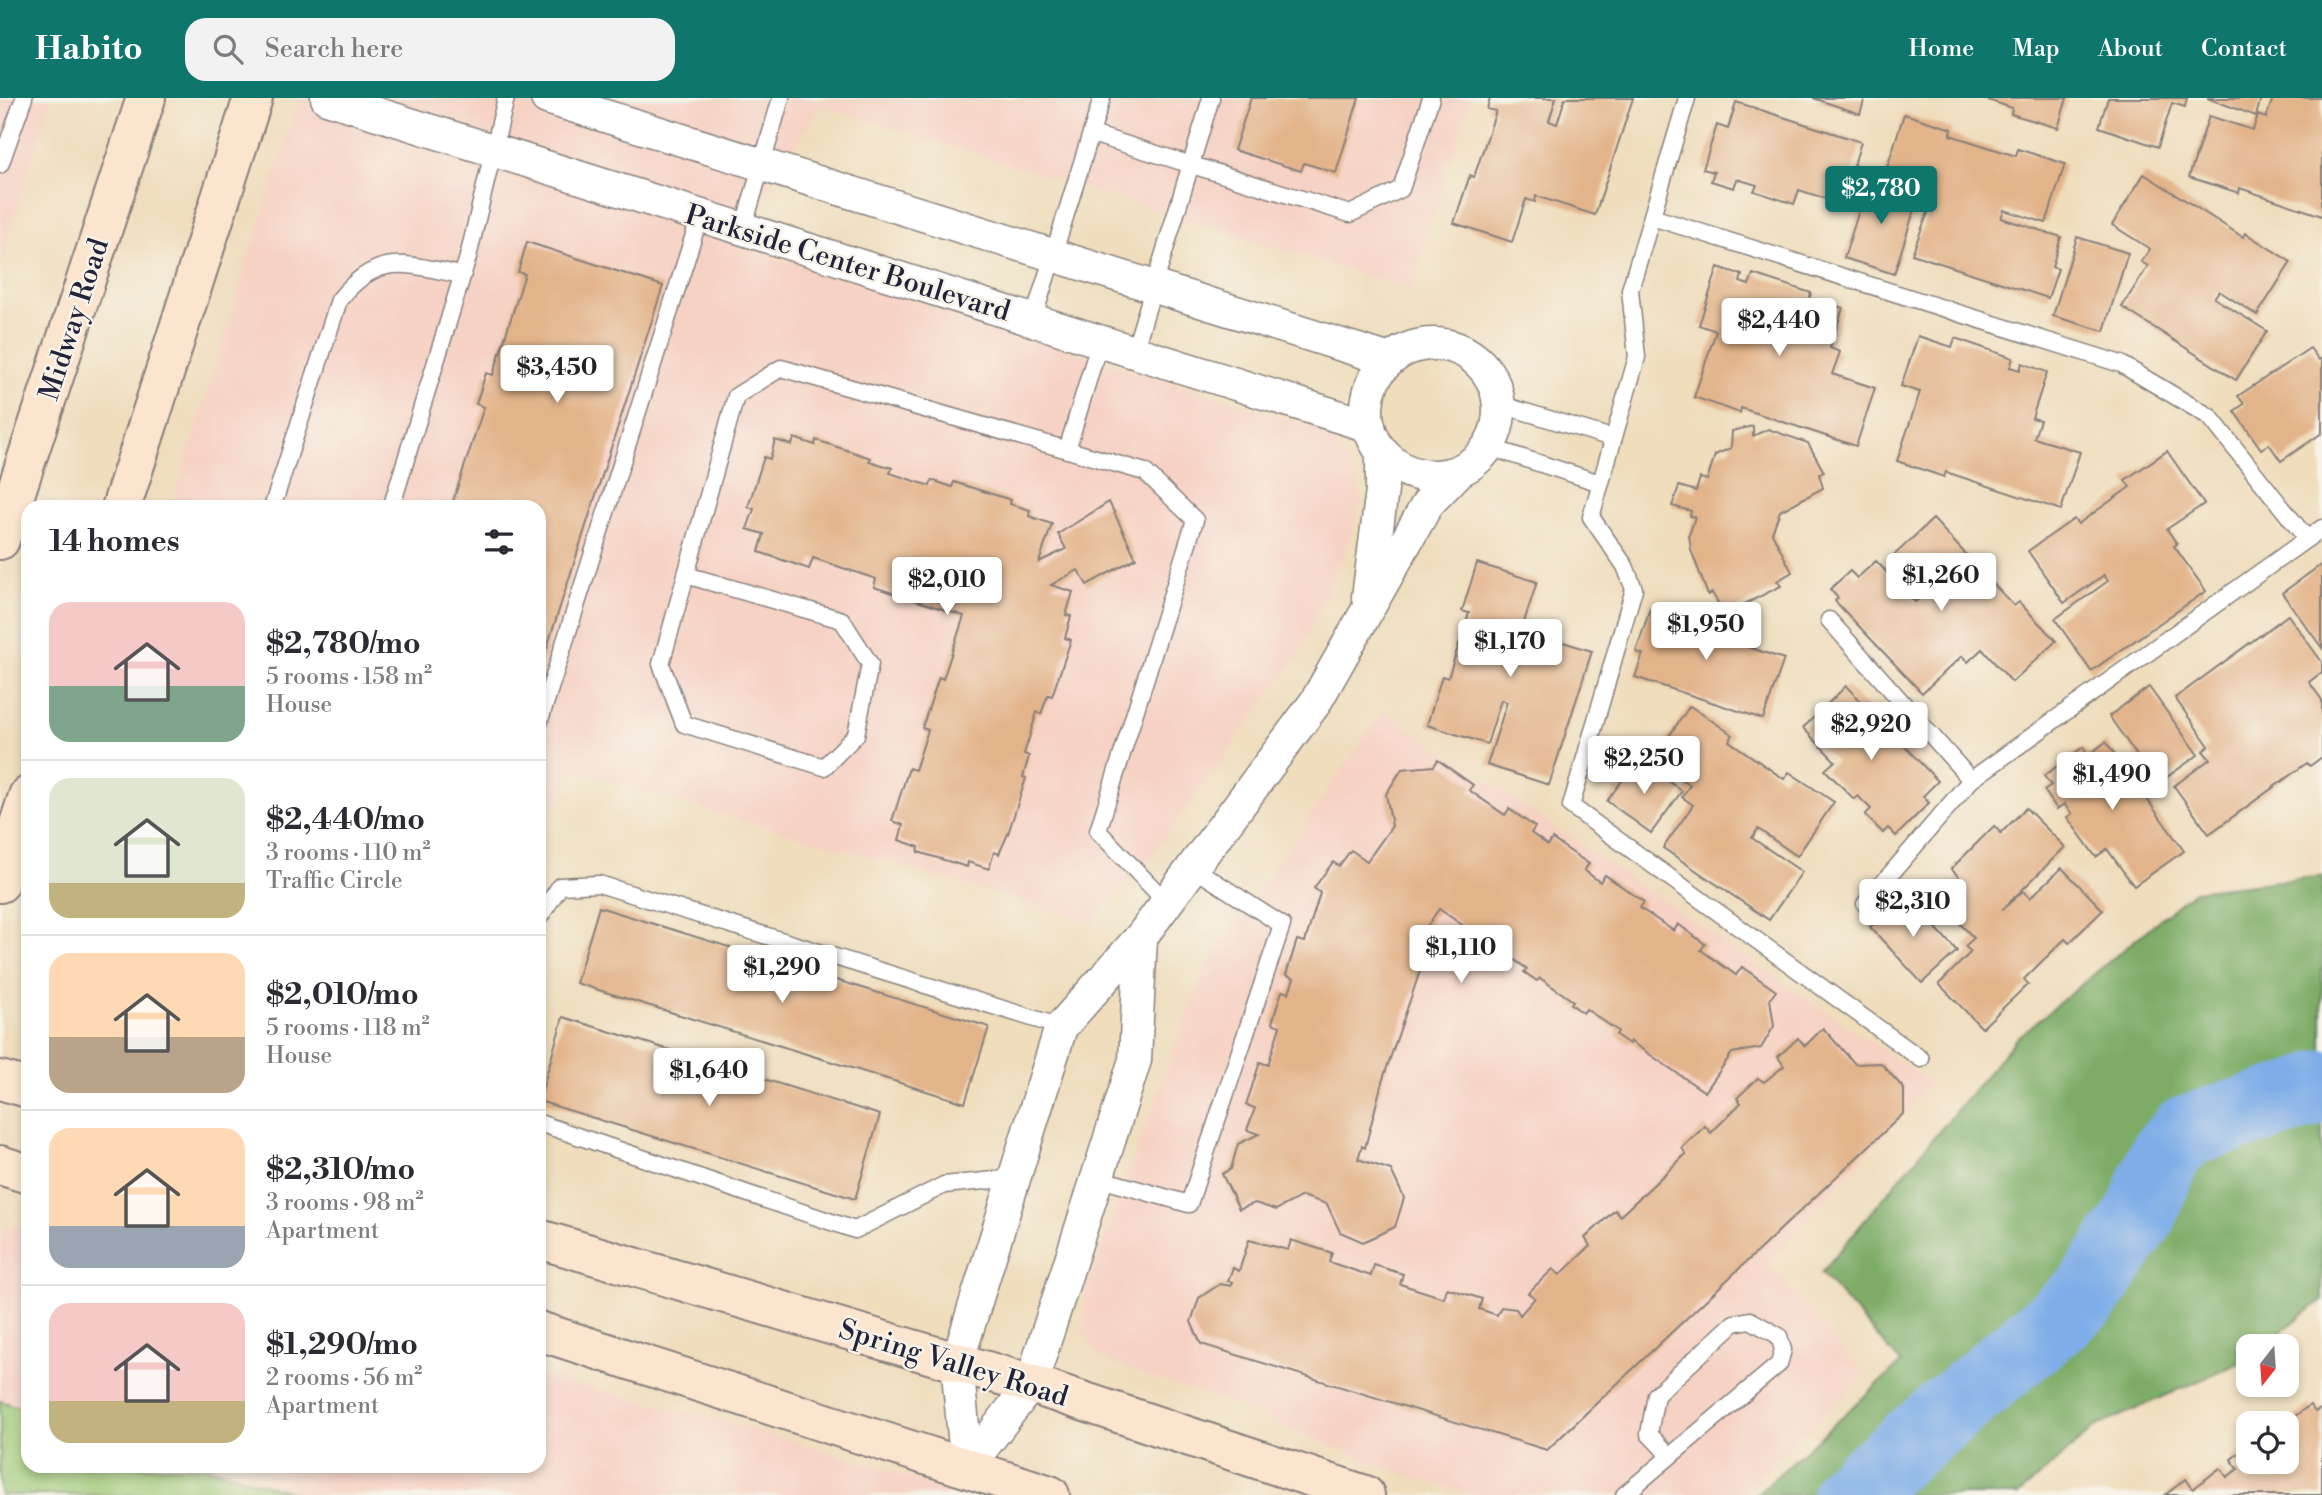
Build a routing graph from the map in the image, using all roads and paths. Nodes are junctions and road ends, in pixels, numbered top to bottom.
1 (24, 98) edge
2 (253, 98) edge
3 (327, 98) edge
4 (506, 98) edge
5 (547, 98) edge
6 (781, 98) edge
7 (1102, 98) edge
8 (1211, 98) edge
9 (1431, 98) edge
10 (1687, 98) edge
11 (141, 99) edge
12 (1092, 134) junction
13 (492, 150) junction
14 (1191, 164) junction
15 (0, 165) edge
16 (762, 165) junction
17 (700, 216) junction
18 (1652, 217) junction
19 (743, 229) junction
20 (1053, 255) junction
21 (462, 275) junction
22 (1153, 286) junction
23 (1033, 320) junction
24 (1100, 341) junction
25 (1134, 352) junction
26 (1390, 360) junction
27 (1499, 404) junction
28 (1612, 438) junction
29 (1375, 439) junction
30 (1489, 447) junction
31 (1067, 450) junction
32 (1459, 471) junction
33 (1600, 483) junction
34 (124, 500) edge
35 (275, 500) edge
36 (393, 500) edge
37 (2322, 528) edge
38 (2307, 539) junction
39 (0, 540) edge
40 (686, 575) junction
41 (1366, 609) junction
42 (1829, 620) dead end
43 (546, 701) edge
44 (1971, 780) junction
45 (21, 818) edge
46 (1192, 867) junction
47 (0, 883) edge
48 (1167, 903) junction
49 (1865, 904) dead end
50 (546, 907) edge
51 (1141, 937) junction
52 (1061, 1027) junction
53 (1921, 1059) dead end
54 (0, 1080) edge
55 (21, 1086) edge
56 (546, 1125) edge
57 (0, 1165) edge
58 (21, 1172) edge
59 (1015, 1178) junction
60 (1097, 1178) junction
61 (546, 1241) edge
62 (546, 1333) edge
63 (957, 1363) junction
64 (1031, 1384) junction
65 (1670, 1456) junction
66 (967, 1468) junction
67 (1050, 1495) edge
68 (1365, 1495) edge
69 (1623, 1495) edge

1 - 15 lane
2 - 34 main road
3 - 13 street, Parkside Center Boulevard
4 - 13 lane
5 - 16 street
6 - 16 lane
7 - 12 lane
8 - 14 lane
9 - 14 lane
10 - 18 lane
11 - 39 main road, Midway Road
12 - 14 lane
12 - 20 lane
13 - 17 street, Parkside Center Boulevard
13 - 21 lane
14 - 22 lane
16 - 19 lane
16 - 20 street
17 - 19 street, Parkside Center Boulevard
17 - 43 lane
18 - 28 lane
18 - 38 lane
19 - 23 street, Parkside Center Boulevard
20 - 22 street
20 - 23 lane
21 - 35 lane
21 - 36 lane
22 - 25 lane
22 - 26 street
23 - 24 street, Parkside Center Boulevard
24 - 25 street, Parkside Center Boulevard
24 - 31 lane
25 - 29 street, Parkside Center Boulevard
26 - 27 street
26 - 29 street
27 - 28 lane
27 - 30 street
28 - 33 lane
29 - 32 street
29 - 41 street
30 - 32 street
30 - 33 lane
31 - 40 lane
31 - 48 lane
32 - 41 street
33 - 53 lane
37 - 38 lane
38 - 44 lane
40 - 40 lane
41 - 46 street
42 - 44 lane
44 - 49 lane
45 - 47 main road
46 - 48 street
46 - 60 lane
48 - 51 street
50 - 52 lane
51 - 52 street
51 - 60 street
52 - 59 street
54 - 55 main road
56 - 59 lane
57 - 58 main road
59 - 63 street
60 - 64 street
61 - 63 main road, Spring Valley Road
62 - 66 main road
63 - 64 main road, Spring Valley Road
63 - 66 street
64 - 66 street
64 - 68 main road, Spring Valley Road
65 - 65 lane
65 - 69 lane
66 - 67 main road

